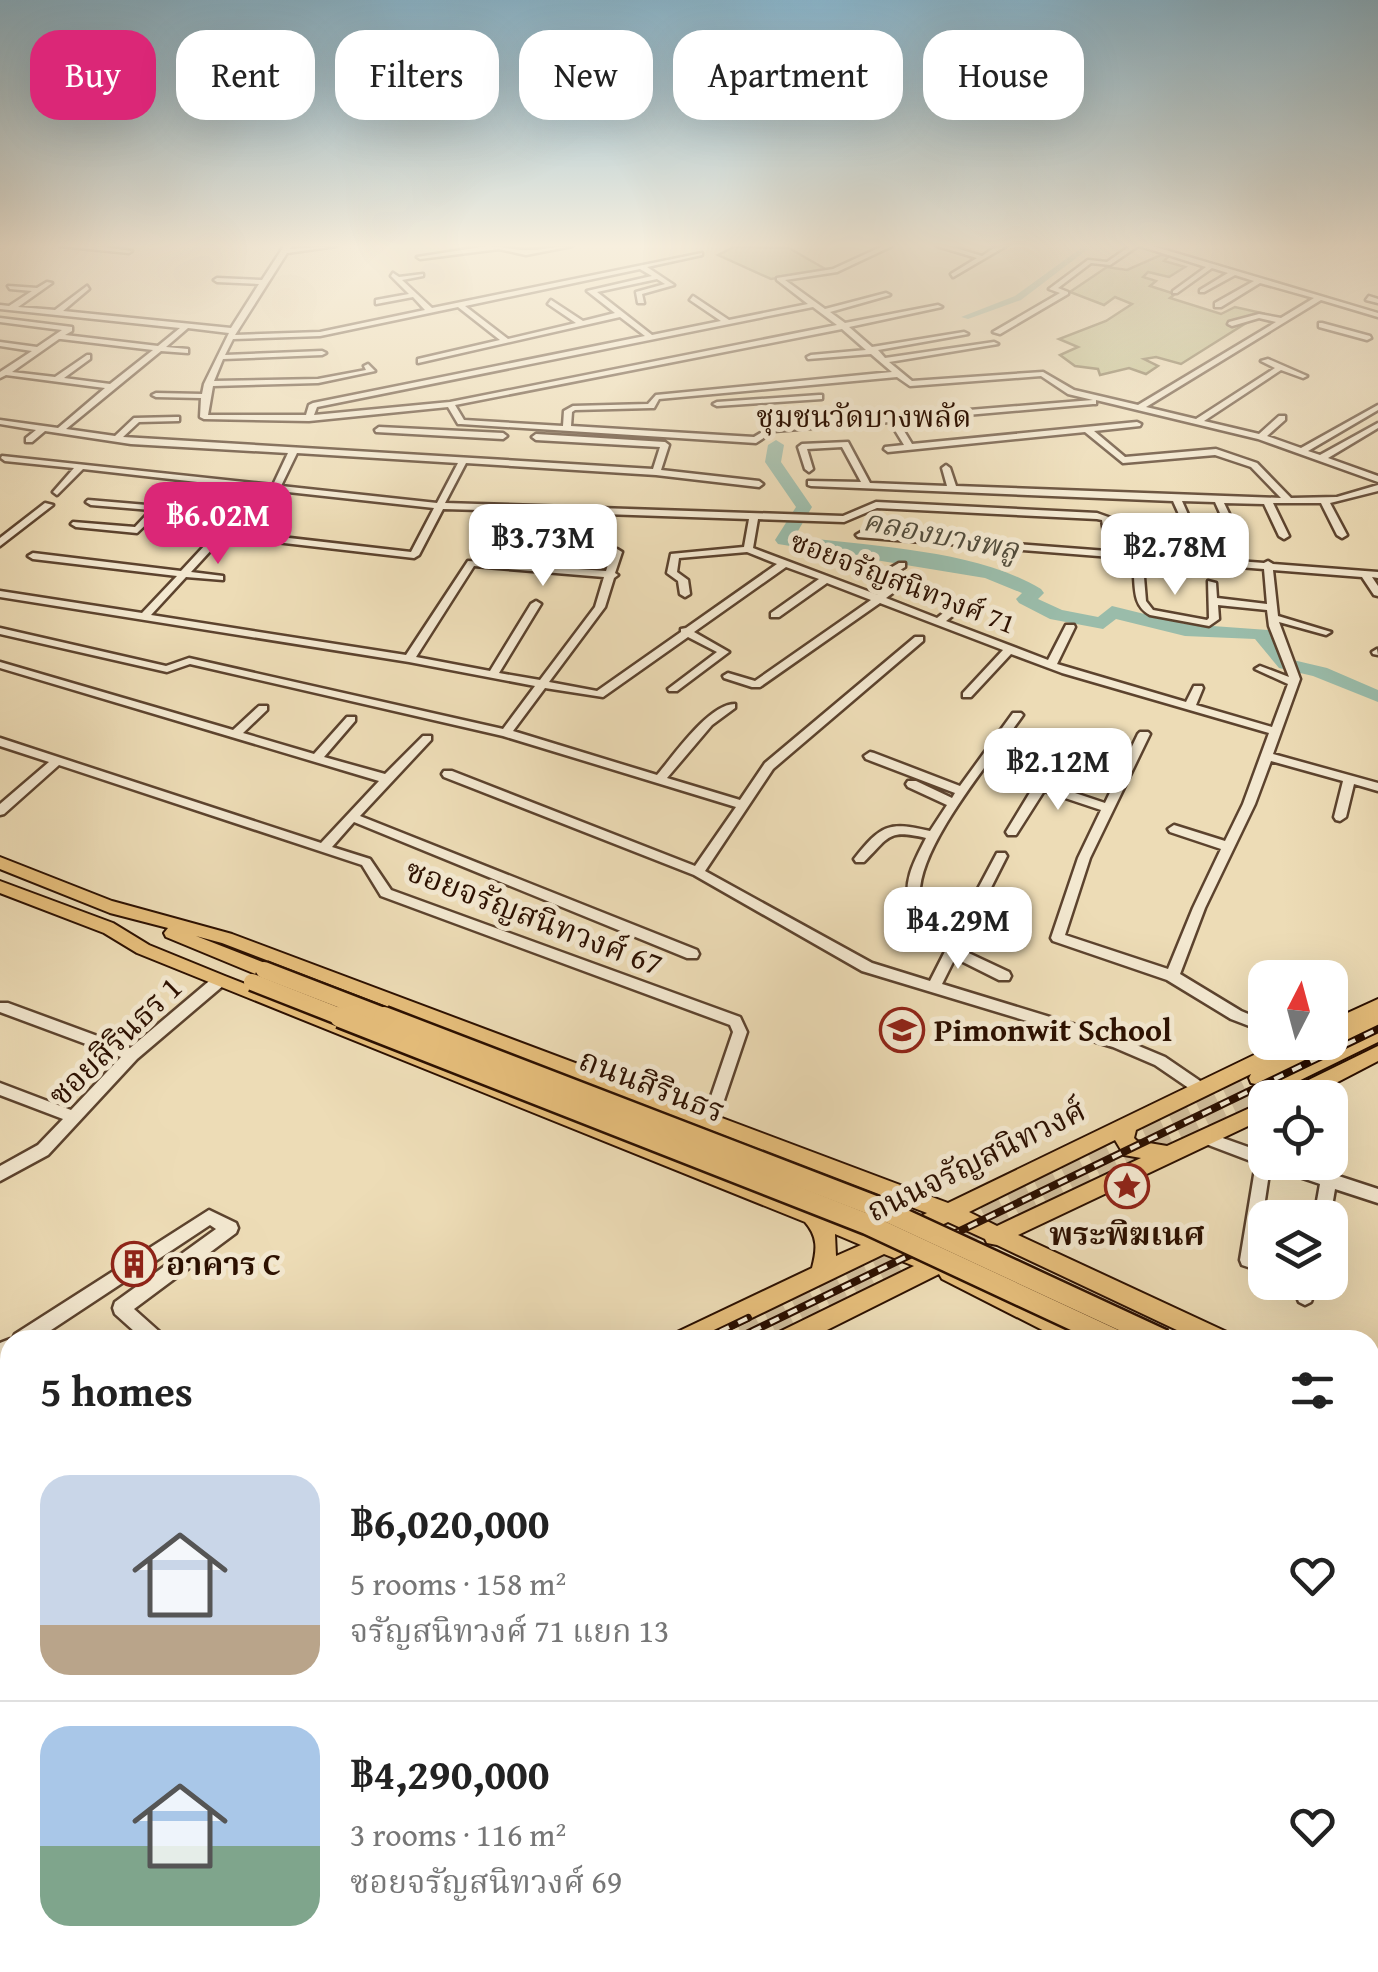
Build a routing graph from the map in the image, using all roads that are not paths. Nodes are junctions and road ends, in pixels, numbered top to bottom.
1 (59, 338) edge
2 (70, 338) edge
3 (171, 338) edge
4 (232, 338) edge
5 (501, 338) edge
6 (523, 338) edge
7 (645, 338) edge
8 (788, 338) edge
9 (859, 338) edge
10 (913, 338) edge
11 (941, 338) edge
12 (1255, 338) edge
13 (506, 342) junction
14 (919, 342) junction
15 (0, 344) edge
16 (994, 344) dead end
17 (159, 348) junction
18 (42, 350) junction
19 (874, 350) junction
20 (185, 351) dead end
21 (322, 353) dead end
22 (86, 357) dead end
23 (222, 357) junction
24 (812, 357) dead end
25 (886, 360) junction
26 (421, 361) dead end
27 (1265, 361) dead end
28 (859, 364) dead end
29 (368, 366) dead end
30 (1281, 367) junction
31 (2, 374) edge
32 (900, 374) junction
33 (1302, 376) dead end
34 (866, 377) junction
35 (58, 379) junction
36 (208, 384) junction
37 (112, 387) junction
38 (752, 387) junction
39 (156, 395) dead end
40 (202, 396) junction
41 (819, 397) dead end
42 (1115, 400) junction
43 (760, 401) junction
44 (450, 404) junction
45 (717, 404) dead end
46 (1142, 406) junction
47 (1378, 407) edge
48 (224, 418) junction
49 (1282, 418) dead end
50 (176, 419) dead end
51 (309, 419) junction
52 (894, 420) junction
53 (0, 422) edge
54 (461, 422) junction
55 (1199, 422) junction
56 (1137, 424) dead end
57 (1378, 425) edge
58 (44, 426) junction
59 (62, 428) junction
60 (567, 428) junction
61 (218, 430) dead end
62 (380, 430) dead end
63 (1087, 430) junction
64 (456, 432) junction
65 (504, 436) dead end
66 (1261, 436) junction
67 (536, 437) dead end
68 (119, 438) junction
69 (29, 440) dead end
70 (667, 440) junction
71 (910, 447) junction
72 (888, 449) dead end
73 (1304, 450) junction
74 (293, 452) junction
75 (1324, 457) junction
76 (5, 458) dead end
77 (463, 461) junction
78 (80, 468) junction
79 (946, 468) dead end
80 (809, 469) dead end
81 (656, 472) junction
82 (1378, 478) edge
83 (811, 483) dead end
84 (760, 484) dead end
85 (866, 484) junction
86 (219, 485) junction
87 (949, 488) junction
88 (1378, 488) edge
89 (262, 490) junction
90 (275, 490) junction
91 (57, 492) dead end
92 (1176, 498) junction
93 (1218, 500) junction
94 (1267, 501) junction
95 (1290, 501) junction
96 (1325, 501) junction
97 (92, 502) dead end
98 (48, 505) dead end
99 (442, 506) junction
100 (486, 508) junction
101 (156, 509) junction
102 (542, 509) junction
103 (946, 509) junction
104 (754, 516) junction
105 (76, 524) dead end
106 (0, 526) edge
107 (18, 529) junction
108 (224, 533) junction
109 (1342, 534) dead end
110 (476, 536) dead end
111 (861, 536) dead end
112 (1284, 536) dead end
113 (0, 543) edge
114 (536, 544) dead end
115 (748, 549) junction
116 (616, 552) dead end
117 (1112, 554) junction
118 (34, 556) dead end
119 (786, 562) junction
120 (1268, 564) junction
121 (902, 565) dead end
122 (185, 573) junction
123 (1364, 573) junction
124 (613, 575) junction
125 (1378, 575) edge
126 (1139, 577) dead end
127 (220, 578) dead end
128 (827, 578) junction
129 (879, 578) junction
130 (1211, 583) dead end
131 (864, 587) dead end
132 (0, 594) edge
133 (685, 594) dead end
134 (1378, 594) edge
135 (879, 598) junction
136 (1213, 601) junction
137 (536, 604) dead end
138 (960, 605) dead end
139 (1272, 612) junction
140 (774, 615) dead end
141 (144, 617) junction
142 (939, 622) junction
143 (1070, 627) dead end
144 (0, 631) edge
145 (685, 631) junction
146 (1326, 632) dead end
147 (918, 639) dead end
148 (1009, 650) junction
149 (408, 659) junction
150 (0, 665) edge
151 (1051, 666) junction
152 (1260, 669) dead end
153 (1294, 673) junction
154 (492, 676) junction
155 (728, 676) dead end
156 (542, 686) junction
157 (1198, 688) dead end
158 (673, 689) dead end
159 (967, 695) dead end
160 (731, 706) dead end
161 (1190, 707) junction
162 (263, 708) dead end
163 (1017, 715) dead end
164 (351, 719) dead end
165 (1275, 731) junction
166 (506, 733) junction
167 (235, 734) junction
168 (1144, 734) dead end
169 (427, 738) dead end
170 (0, 742) edge
171 (870, 756) dead end
172 (1266, 756) junction
173 (316, 758) junction
174 (57, 761) junction
175 (1052, 766) dead end
176 (448, 774) dead end
177 (387, 779) junction
178 (1350, 779) junction
179 (659, 780) junction
180 (912, 784) dead end
181 (1040, 786) junction
182 (1378, 787) edge
183 (962, 791) junction
184 (953, 803) junction
185 (743, 805) junction
186 (1108, 808) junction
187 (0, 812) edge
188 (352, 816) junction
189 (1340, 817) dead end
190 (1174, 829) dead end
191 (1012, 832) dead end
192 (933, 836) junction
193 (324, 848) junction
194 (1229, 848) junction
195 (1001, 856) dead end
196 (860, 859) dead end
197 (0, 863) edge
198 (698, 872) junction
199 (0, 887) edge
200 (109, 906) junction
201 (968, 922) junction
202 (107, 928) junction
203 (953, 951) junction
204 (692, 954) dead end
205 (258, 976) junction
206 (1004, 976) dead end
207 (1172, 976) junction
208 (219, 982) junction
209 (934, 988) junction
210 (1378, 1006) edge
211 (2, 1007) edge
212 (1248, 1020) edge
213 (1348, 1020) edge
214 (1378, 1020) edge
215 (1378, 1034) edge
216 (1378, 1053) edge
217 (132, 1054) junction
218 (1261, 1060) edge
219 (1325, 1080) edge
220 (0, 1089) edge
221 (1201, 1089) junction
222 (668, 1104) junction
223 (74, 1116) junction
224 (1248, 1117) edge
225 (711, 1120) junction
226 (1127, 1126) junction
227 (1203, 1138) junction
228 (634, 1145) junction
229 (1171, 1152) junction
230 (1248, 1154) edge
231 (0, 1174) edge
232 (1328, 1180) joint
233 (1378, 1196) edge
234 (1325, 1200) edge
235 (794, 1208) junction
236 (951, 1214) junction
237 (999, 1235) junction
238 (883, 1244) junction
239 (936, 1266) junction
240 (820, 1275) junction
241 (37, 1330) edge
242 (145, 1330) edge
243 (704, 1330) edge
244 (808, 1330) edge
245 (1064, 1330) edge
246 (1095, 1330) edge
247 (1143, 1330) edge
248 (1200, 1330) edge

1 - 18 street
2 - 17 street
3 - 17 street
4 - 23 street
5 - 13 street
6 - 13 street
7 - 51 street
8 - 44 street
9 - 19 street
10 - 14 street
11 - 14 street
12 - 46 street
13 - 26 street
14 - 19 street
15 - 18 street
16 - 25 street
17 - 20 street
17 - 37 street
18 - 31 street
19 - 24 street
19 - 25 street
21 - 23 street
22 - 35 street
23 - 36 street
25 - 32 street
27 - 30 street
28 - 34 street
29 - 36 street
30 - 33 street
30 - 55 street
31 - 35 street
32 - 34 street
32 - 42 street
34 - 38 street
35 - 37 street
36 - 40 street
37 - 59 street
38 - 43 street
38 - 60 street
39 - 40 street
40 - 48 street
41 - 43 street
42 - 46 street
42 - 52 street
43 - 45 street
44 - 51 street
44 - 54 street
46 - 55 street
47 - 73 street
48 - 51 street
48 - 61 street
49 - 66 street
50 - 68 street
52 - 70 street
52 - 71 street
53 - 58 street
54 - 60 street
54 - 64 street
55 - 66 street
56 - 63 street
57 - 75 street
58 - 59 street
58 - 69 street
59 - 68 street
60 - 70 street
62 - 64 street
63 - 71 street
63 - 95 street
64 - 65 street
66 - 73 street
67 - 70 street
68 - 74 street
70 - 81 street
71 - 72 street
73 - 75 street
74 - 77 street
74 - 90 street
75 - 82 street
76 - 78 street, ซอยจรัญสนิทวงศ์ 71
77 - 81 street
77 - 99 street
78 - 86 street, ซอยจรัญสนิทวงศ์ 71
78 - 91 street
79 - 87 street
80 - 85 street
81 - 84 street
83 - 85 street
85 - 87 street
86 - 89 street, ซอยจรัญสนิทวงศ์ 71
86 - 101 street
87 - 92 street
87 - 103 street
88 - 96 street
89 - 90 street, ซอยจรัญสนิทวงศ์ 71
89 - 108 street
90 - 99 street, ซอยจรัญสนิทวงศ์ 71
92 - 93 street
92 - 93 street
93 - 94 street
94 - 95 street
94 - 112 street
95 - 96 street
96 - 109 street
97 - 101 street
98 - 107 street
99 - 100 street, ซอยจรัญสนิทวงศ์ 71
99 - 108 street
100 - 102 street, ซอยจรัญสนิทวงศ์ 71
100 - 110 street
101 - 105 street
102 - 104 street, ซอยจรัญสนิทวงศ์ 71
102 - 114 street
103 - 104 street
103 - 117 street
104 - 115 street, ซอยจรัญสนิทวงศ์ 71
106 - 107 street
107 - 113 street
108 - 122 street
111 - 117 street
115 - 119 street, ซอยจรัญสนิทวงศ์ 71
115 - 133 street
116 - 124 street
117 - 120 street
118 - 122 street
119 - 128 street, ซอยจรัญสนิทวงศ์ 71
119 - 145 street
120 - 123 street
120 - 139 street
121 - 129 street
122 - 127 street
122 - 141 street
123 - 125 street
123 - 134 street
124 - 149 street
124 - 156 street
126 - 136 street
128 - 135 street, ซอยจรัญสนิทวงศ์ 71
128 - 140 street
129 - 131 street
129 - 135 street
130 - 136 street
132 - 141 street
135 - 142 street, ซอยจรัญสนิทวงศ์ 71
135 - 155 street
136 - 139 street
137 - 154 street
138 - 142 street
139 - 146 street
139 - 153 street
141 - 149 street
142 - 148 street, ซอยจรัญสนิทวงศ์ 71
143 - 151 street
144 - 166 street
145 - 156 street
145 - 158 street
147 - 185 street
148 - 151 street, ซอยจรัญสนิทวงศ์ 71
148 - 159 street
149 - 154 street
150 - 167 street
151 - 161 street, ซอยจรัญสนิทวงศ์ 71
152 - 153 street
153 - 165 street
154 - 156 street
156 - 166 street
157 - 161 street
160 - 179 street
161 - 165 street, ซอยจรัญสนิทวงศ์ 71
162 - 167 street
163 - 183 street
164 - 173 street
165 - 172 street
166 - 179 street
167 - 173 street
168 - 186 street
169 - 177 street
170 - 174 street, ซอยจรัญสนิทวงศ์ 67
171 - 183 street
172 - 178 street
172 - 194 street
173 - 177 street
174 - 187 street
174 - 193 street, ซอยจรัญสนิทวงศ์ 67
175 - 181 street
176 - 198 street
177 - 188 street
178 - 182 street
178 - 189 street
179 - 185 street
180 - 184 street
181 - 186 street
181 - 191 street
183 - 184 street
184 - 192 street
185 - 198 street
186 - 207 street
188 - 193 street
188 - 204 street
190 - 194 street
192 - 196 street
192 - 201 street
193 - 225 street, ซอยจรัญสนิทวงศ์ 67
194 - 207 street
195 - 201 street
197 - 200 main road, ถนนสิรินธร
198 - 209 street
199 - 202 main road, ถนนสิรินธร
200 - 205 main road, ถนนสิรินธร
200 - 222 main road, ถนนสิรินธร
201 - 203 street
202 - 205 main road, ถนนสิรินธร
202 - 208 main road, ถนนสิรินธร
203 - 206 street
203 - 209 street
205 - 246 main road, ถนนสิรินธร, bridge
205 - 247 main road, ถนนสิรินธร, bridge
207 - 212 street
208 - 217 street, ซอยสิรินธร 1
208 - 228 main road, ถนนสิรินธร
209 - 221 street
210 - 213 main road
211 - 217 street
214 - 215 main road
216 - 219 main road
217 - 223 street, ซอยสิรินธร 1
218 - 221 main road, ถนนจรัญสนิทวงศ์
220 - 223 street
221 - 226 main road, ถนนจรัญสนิทวงศ์
222 - 225 main road, ถนนสิรินธร
222 - 228 main road
223 - 231 street, ซอยสิรินธร 1
224 - 227 main road
225 - 236 main road, ถนนสิรินธร
226 - 229 main road
226 - 236 main road, ถนนจรัญสนิทวงศ์
227 - 229 main road
227 - 230 street
228 - 235 main road, ถนนสิรินธร
229 - 237 main road
232 - 233 street
232 - 234 street
235 - 238 main road, ถนนสิรินธร
235 - 240 main road
236 - 237 main road, ถนนสิรินธร
236 - 238 main road, ถนนจรัญสนิทวงศ์
237 - 239 main road
237 - 248 main road, ถนนสิรินธร
238 - 239 main road, ถนนสิรินธร
238 - 240 main road, ถนนจรัญสนิทวงศ์
239 - 244 main road
239 - 245 main road, ถนนสิรินธร
240 - 243 main road, ถนนจรัญสนิทวงศ์
241 - 242 street

